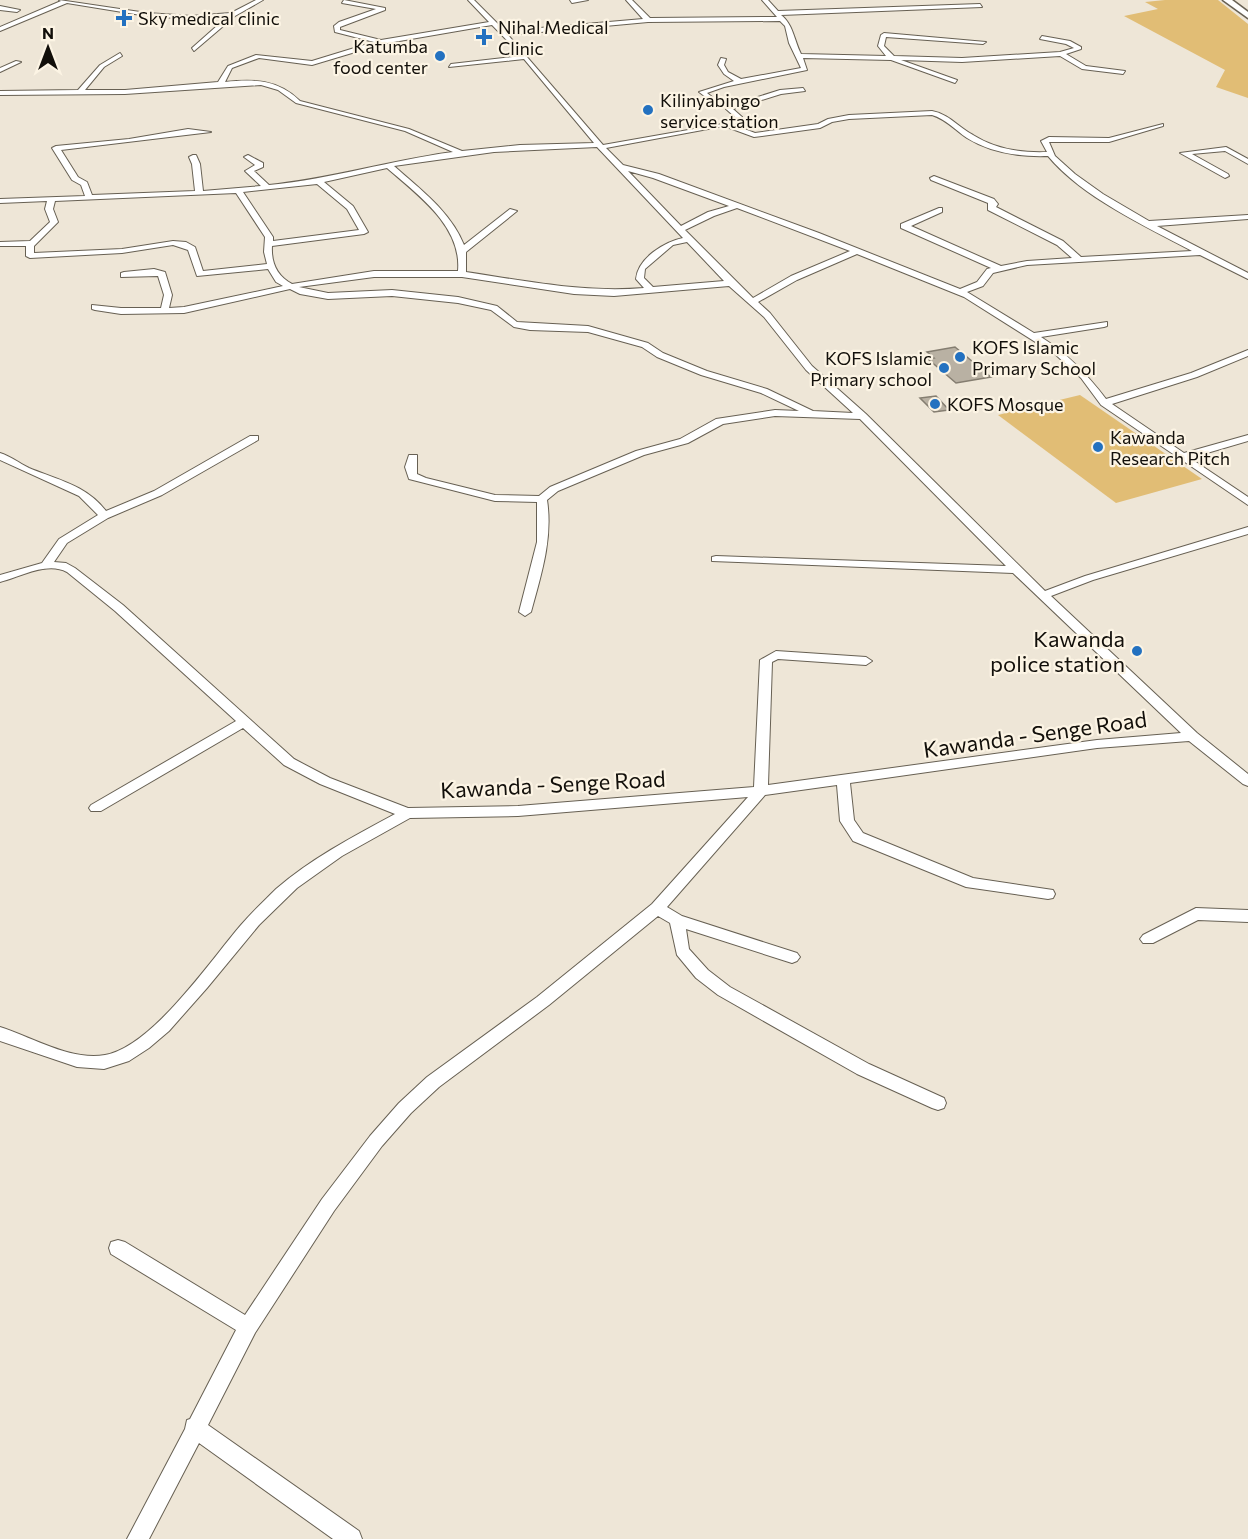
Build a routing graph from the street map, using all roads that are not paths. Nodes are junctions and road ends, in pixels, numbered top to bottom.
1 (94, 0) edge
2 (260, 0) edge
3 (471, 0) edge
4 (585, 0) edge
5 (629, 0) edge
6 (765, 0) edge
7 (1227, 0) edge
8 (65, 1) edge
9 (572, 1) edge
10 (344, 2) dead end
11 (84, 4) junction
12 (980, 6) dead end
13 (0, 8) edge
14 (17, 10) dead end
15 (778, 13) junction
16 (234, 14) junction
17 (1248, 16) edge
18 (783, 19) junction
19 (648, 20) junction
20 (492, 23) junction
21 (0, 29) edge
22 (505, 33) junction
23 (1042, 38) dead end
24 (381, 42) junction
25 (983, 42) dead end
26 (194, 49) dead end
27 (1060, 54) junction
28 (120, 55) dead end
29 (798, 56) junction
30 (525, 57) junction
31 (888, 57) junction
32 (723, 59) dead end
33 (18, 62) dead end
34 (451, 66) dead end
35 (0, 70) edge
36 (1123, 72) dead end
37 (955, 81) dead end
38 (741, 82) junction
39 (220, 84) junction
40 (803, 90) dead end
41 (0, 93) edge
42 (79, 93) junction
43 (715, 102) dead end
44 (731, 124) junction
45 (1161, 125) dead end
46 (208, 132) dead end
47 (599, 146) junction
48 (464, 154) junction
49 (1050, 154) junction
50 (193, 157) dead end
51 (248, 157) dead end
52 (1248, 162) edge
53 (388, 165) junction
54 (620, 167) junction
55 (1225, 176) dead end
56 (934, 178) dead end
57 (318, 181) junction
58 (266, 186) junction
59 (238, 190) junction
60 (199, 193) junction
61 (89, 197) junction
62 (52, 199) junction
63 (0, 201) edge
64 (736, 206) junction
65 (939, 210) dead end
66 (513, 211) dead end
67 (1248, 217) edge
68 (1147, 224) junction
69 (680, 230) junction
70 (688, 239) junction
71 (31, 243) junction
72 (0, 244) edge
73 (268, 244) junction
74 (464, 250) junction
75 (857, 251) junction
76 (1198, 253) junction
77 (1078, 259) junction
78 (271, 266) junction
79 (1000, 269) junction
80 (462, 274) junction
81 (124, 276) dead end
82 (1248, 276) edge
83 (731, 283) junction
84 (292, 287) junction
85 (652, 291) junction
86 (960, 292) junction
87 (752, 302) junction
88 (95, 307) dead end
89 (164, 312) junction
90 (1104, 324) dead end
91 (1033, 336) junction
92 (1248, 353) edge
93 (1104, 403) junction
94 (809, 412) junction
95 (863, 416) junction
96 (254, 438) dead end
97 (1248, 438) edge
98 (0, 456) edge
99 (412, 457) dead end
100 (1181, 457) junction
101 (542, 499) junction
102 (1248, 503) edge
103 (104, 516) junction
104 (1248, 530) edge
105 (716, 560) dead end
106 (46, 565) junction
107 (1016, 570) junction
108 (0, 579) edge
109 (1044, 594) junction
110 (525, 612) dead end
111 (866, 661) dead end
112 (243, 722) junction
113 (1192, 736) junction
114 (843, 781) junction
115 (1248, 781) edge
116 (761, 791) junction
117 (96, 808) dead end
118 (407, 813) junction
119 (1048, 894) dead end
120 (657, 908) junction
121 (1248, 916) edge
122 (677, 920) junction
123 (1148, 939) dead end
124 (792, 957) dead end
125 (0, 1034) edge
126 (938, 1102) dead end
127 (118, 1248) dead end
128 (248, 1327) junction
129 (194, 1427) junction
130 (138, 1539) edge
131 (351, 1539) edge

1 - 11 street
2 - 16 street
3 - 20 street
4 - 9 street
5 - 19 street
6 - 15 street
7 - 17 main road
8 - 11 street
8 - 21 street
10 - 24 street
11 - 16 street
12 - 15 street
13 - 14 street
15 - 18 street
16 - 26 street
18 - 19 street
18 - 29 street
19 - 22 street
20 - 22 street
20 - 24 street
22 - 30 street
23 - 27 street
24 - 39 street
25 - 31 street
27 - 31 street
27 - 36 street
28 - 42 street
29 - 31 street
29 - 38 street
30 - 34 street
30 - 47 street
31 - 37 street
32 - 38 street
33 - 35 street
38 - 43 street
39 - 42 street
39 - 48 street
40 - 44 street
41 - 42 street
44 - 47 street
44 - 49 street
45 - 49 street
46 - 61 street
47 - 48 street
47 - 54 street
48 - 53 street
49 - 68 street
50 - 60 street
51 - 58 street
52 - 55 street
53 - 57 street
53 - 74 street
54 - 64 street
54 - 69 street
56 - 77 street
57 - 58 street
57 - 73 street
58 - 59 street
59 - 60 street
59 - 73 street
60 - 61 street
61 - 62 street
62 - 63 street
62 - 71 street
64 - 69 street
64 - 75 street
65 - 79 street
66 - 74 street
67 - 68 street
68 - 76 street
69 - 70 street
70 - 83 street
70 - 85 street
71 - 72 street
71 - 78 street
73 - 78 street
74 - 80 street
75 - 86 street
75 - 87 street
76 - 77 street
76 - 82 street
77 - 79 street
78 - 84 street
79 - 86 street
80 - 84 street
80 - 85 street
81 - 89 street
83 - 85 street
83 - 87 street
84 - 89 street
84 - 94 street
86 - 91 street
87 - 95 street
88 - 89 street
90 - 91 street
91 - 93 street
92 - 93 street
93 - 100 street
94 - 95 street
94 - 101 street
95 - 107 street
96 - 103 street
97 - 100 street
98 - 103 street
99 - 101 street
100 - 102 street
101 - 110 street
103 - 106 street
104 - 109 street
105 - 107 street
106 - 108 street
106 - 112 street, Kawanda - Senge Road
107 - 109 street
109 - 113 street
111 - 116 street
112 - 117 street
112 - 118 street, Kawanda - Senge Road
113 - 114 street, Kawanda - Senge Road
113 - 115 street
114 - 116 street, Kawanda - Senge Road
114 - 119 street
116 - 118 street, Kawanda - Senge Road
116 - 120 street
118 - 125 street
120 - 122 street
120 - 128 street
121 - 123 street
122 - 124 street
122 - 126 street
127 - 128 street
128 - 129 street
129 - 130 street
129 - 131 street

